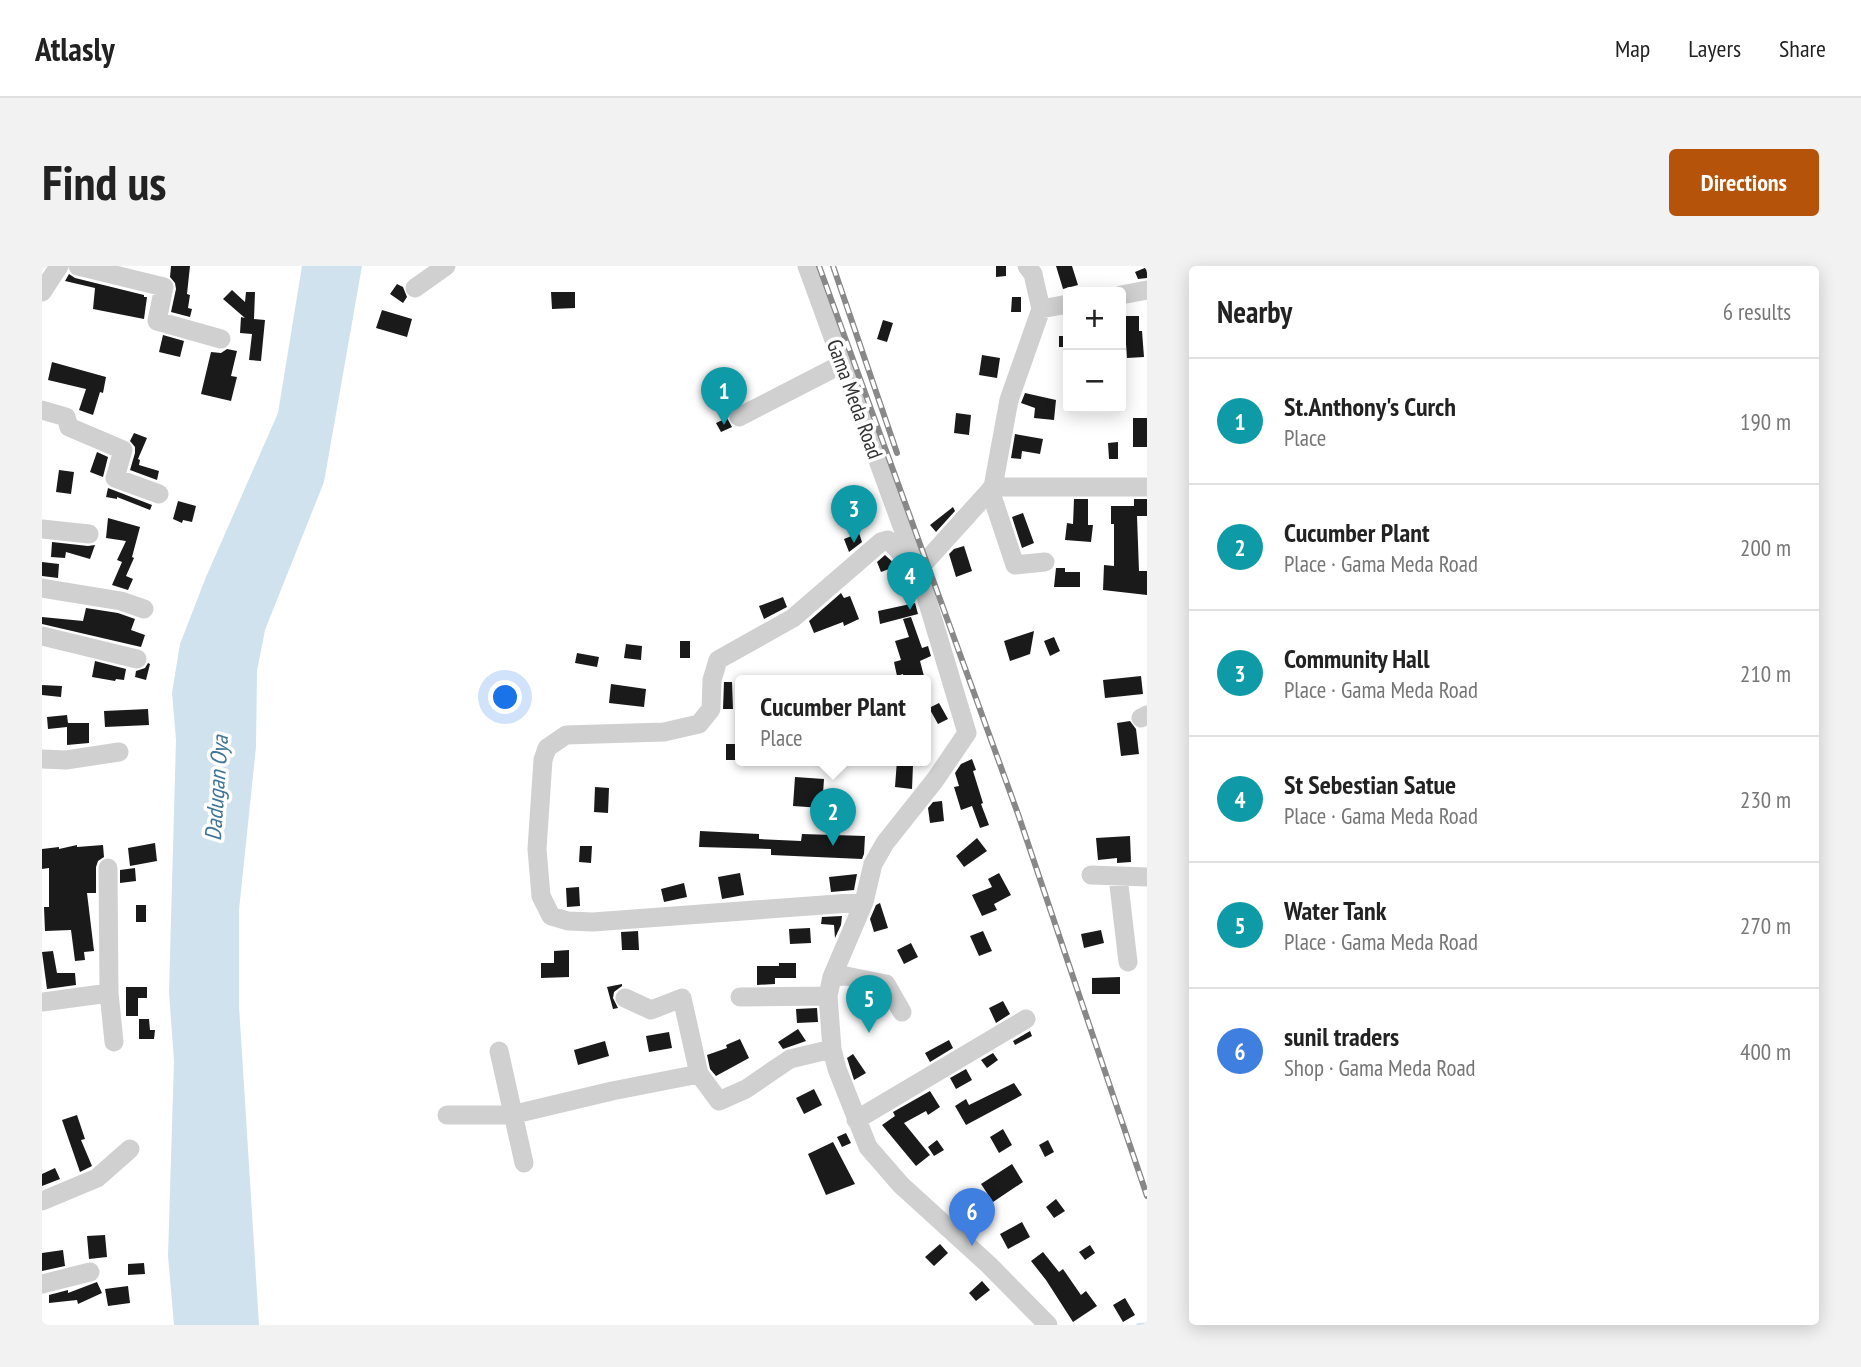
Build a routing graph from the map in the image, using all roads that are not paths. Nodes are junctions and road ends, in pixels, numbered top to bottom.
1 (59, 266) edge
2 (78, 266) edge
3 (446, 266) edge
4 (807, 266) edge
5 (1027, 266) edge
6 (415, 288) dead end
7 (1147, 290) edge
8 (42, 292) edge
9 (1126, 294) edge
10 (1063, 305) edge
11 (1041, 309) junction
12 (220, 339) dead end
13 (842, 364) junction
14 (42, 410) edge
15 (739, 417) dead end
16 (1147, 487) edge
17 (991, 489) junction
18 (159, 494) dead end
19 (42, 529) edge
20 (89, 534) dead end
21 (1045, 562) dead end
22 (918, 570) junction
23 (42, 587) edge
24 (144, 609) dead end
25 (42, 636) edge
26 (137, 659) dead end
27 (119, 752) dead end
28 (42, 760) edge
29 (108, 868) dead end
30 (1091, 875) dead end
31 (1118, 877) junction
32 (1147, 877) edge
33 (864, 902) junction
34 (1129, 962) dead end
35 (830, 986) junction
36 (109, 993) junction
37 (740, 997) dead end
38 (625, 998) dead end
39 (42, 1002) edge
40 (902, 1012) dead end
41 (1026, 1019) dead end
42 (114, 1042) dead end
43 (832, 1049) junction
44 (499, 1051) dead end
45 (699, 1074) junction
46 (513, 1114) junction
47 (447, 1115) dead end
48 (856, 1120) junction
49 (130, 1149) dead end
50 (524, 1163) dead end
51 (42, 1202) edge
52 (90, 1272) dead end
53 (42, 1284) edge
54 (1048, 1325) edge

1 - 8 street
2 - 12 street
3 - 6 street
4 - 13 street, Gama Meda Road
5 - 11 street
7 - 9 street
10 - 11 street
11 - 17 street
13 - 15 street
13 - 22 street, Gama Meda Road
14 - 18 street
16 - 17 street
17 - 21 street
17 - 22 street
19 - 20 street
22 - 33 street, Gama Meda Road
22 - 33 street
23 - 24 street
25 - 26 street
27 - 28 street
29 - 36 street
30 - 31 street
31 - 32 street
31 - 34 street
33 - 35 street, Gama Meda Road
35 - 37 street
35 - 40 street
35 - 43 street, Gama Meda Road
36 - 39 street
36 - 42 street
38 - 45 street
41 - 48 street
43 - 45 street
43 - 48 street, Gama Meda Road
44 - 46 street
45 - 46 street
46 - 47 street
46 - 50 street
48 - 54 street, Gama Meda Road
49 - 51 street
52 - 53 street

